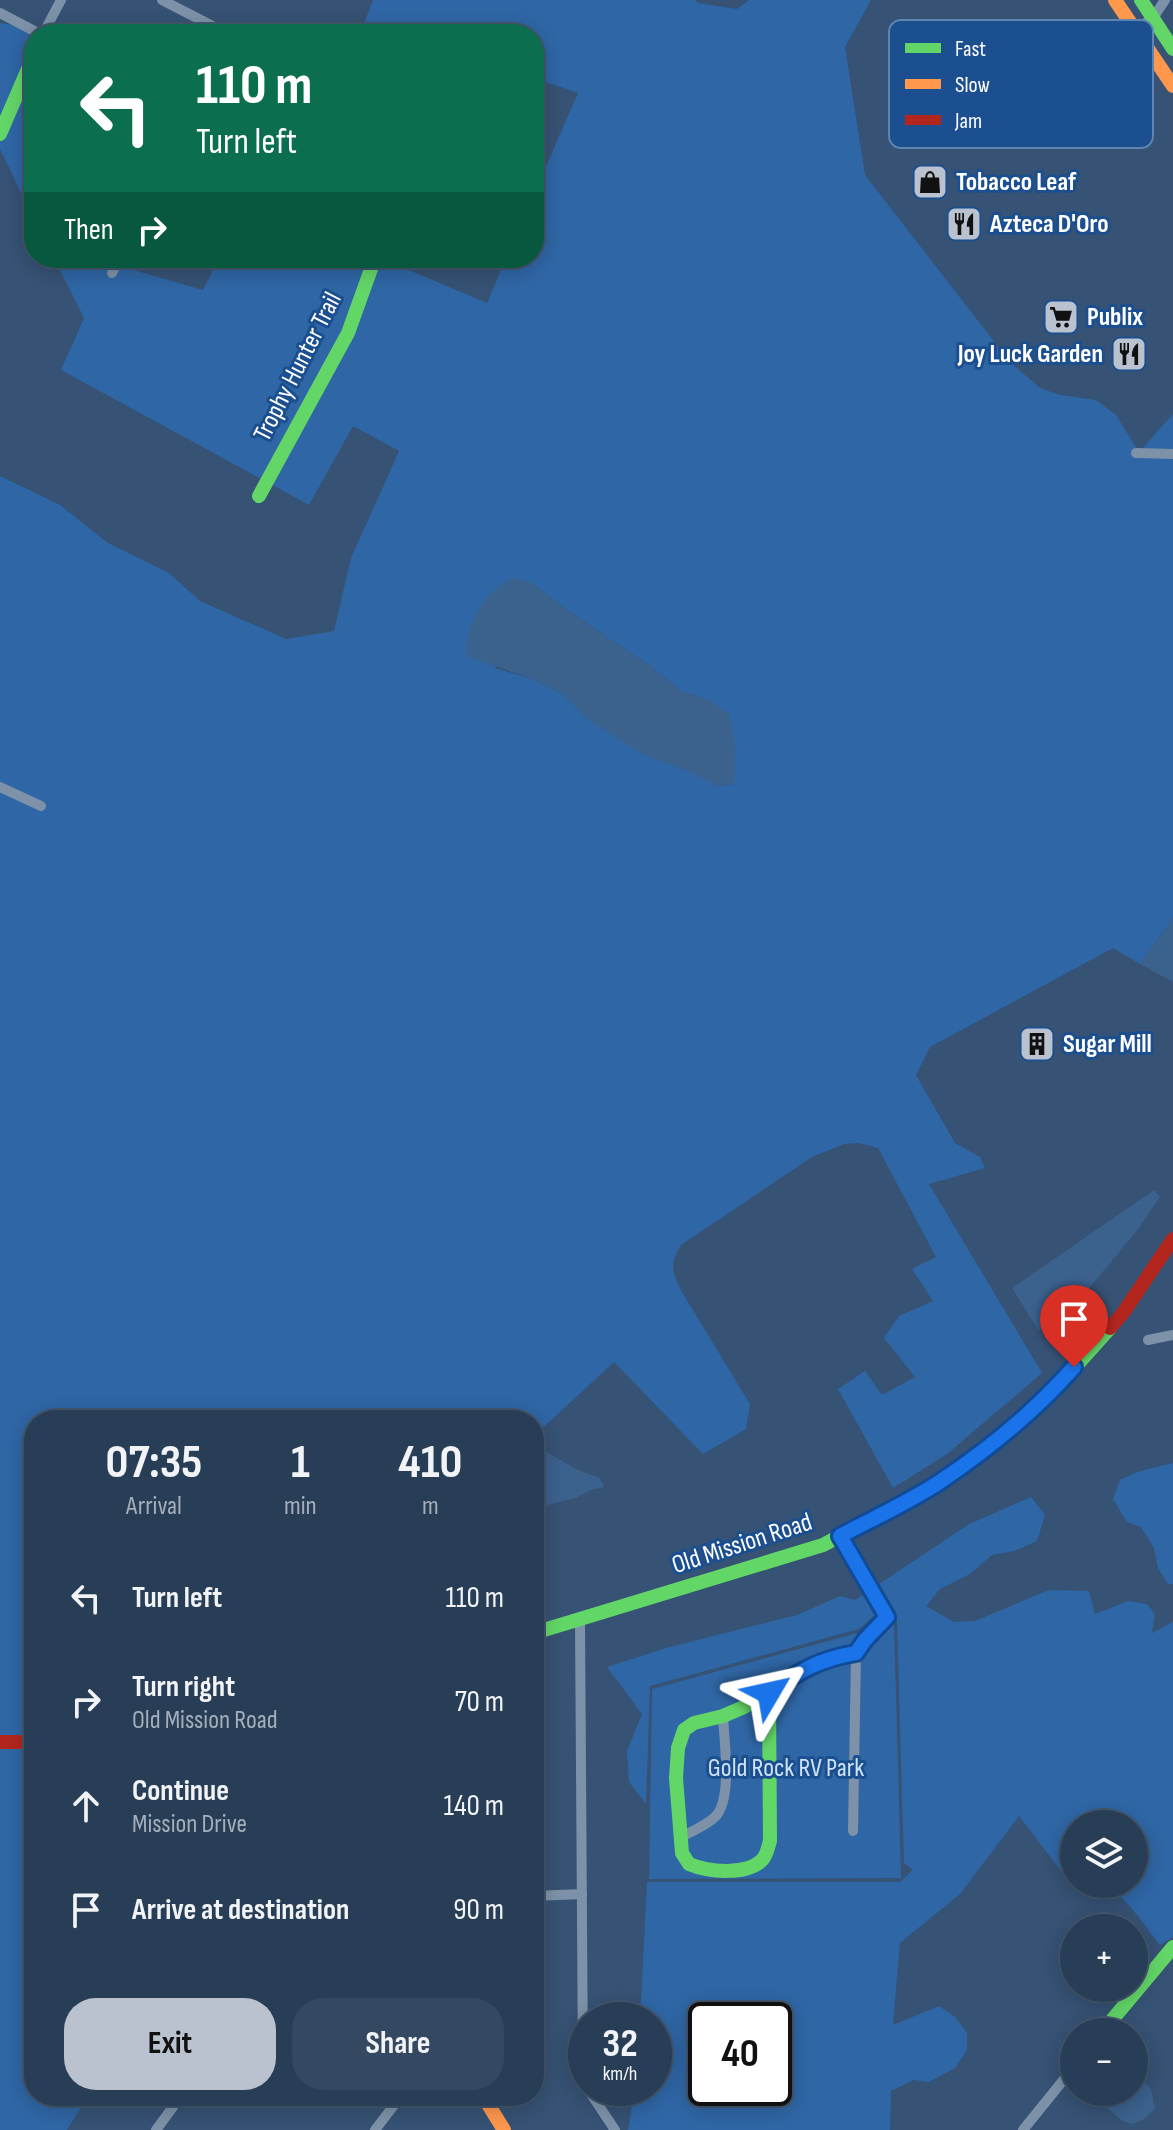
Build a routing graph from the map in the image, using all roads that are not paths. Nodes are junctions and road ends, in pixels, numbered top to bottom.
1 (61, 0) edge
2 (162, 0) edge
3 (1115, 0) edge
4 (1141, 0) edge
5 (1165, 0) edge
6 (0, 13) edge
7 (1153, 18) junction
8 (1128, 20) edge
9 (1150, 20) edge
10 (48, 24) edge
11 (209, 24) edge
12 (24, 25) edge
13 (1173, 49) edge
14 (1153, 57) edge
15 (24, 78) edge
16 (1173, 86) edge
17 (0, 134) edge
18 (115, 268) edge
19 (371, 268) edge
20 (112, 273) dead end
21 (1136, 453) dead end
22 (1173, 454) edge
23 (259, 496) dead end
24 (0, 787) edge
25 (41, 806) dead end
26 (1173, 1239) edge
27 (1173, 1335) edge
28 (1148, 1340) dead end
29 (840, 1536) junction
30 (580, 1620) junction
31 (544, 1630) edge
32 (856, 1653) junction
33 (769, 1693) junction
34 (723, 1716) junction
35 (0, 1742) edge
36 (24, 1742) edge
37 (853, 1831) dead end
38 (681, 1837) junction
39 (582, 1894) junction
40 (544, 1896) edge
41 (1173, 1947) edge
42 (583, 2002) edge
43 (1114, 2018) edge
44 (1060, 2084) edge
45 (174, 2106) edge
46 (393, 2106) edge
47 (489, 2106) edge
48 (599, 2106) edge
49 (156, 2130) edge
50 (375, 2130) edge
51 (504, 2130) edge
52 (615, 2130) edge
53 (1023, 2130) edge

1 - 10 street
2 - 11 street
3 - 8 street
4 - 7 street
5 - 7 street
6 - 12 street
7 - 9 street
7 - 13 street
14 - 16 street
15 - 17 street
18 - 20 street
19 - 23 street, Trophy Hunter Trail
21 - 22 street
24 - 25 street
26 - 29 street, Old Mission Road
27 - 28 street
29 - 30 street, Old Mission Road
29 - 32 street
30 - 31 street, Old Mission Road
30 - 39 street
32 - 33 street
32 - 37 street
33 - 34 street
33 - 38 street
34 - 38 street
34 - 38 street
35 - 36 street
39 - 40 street
39 - 42 street
41 - 43 street
44 - 53 street
45 - 49 street
46 - 50 street
47 - 51 street
48 - 52 street

